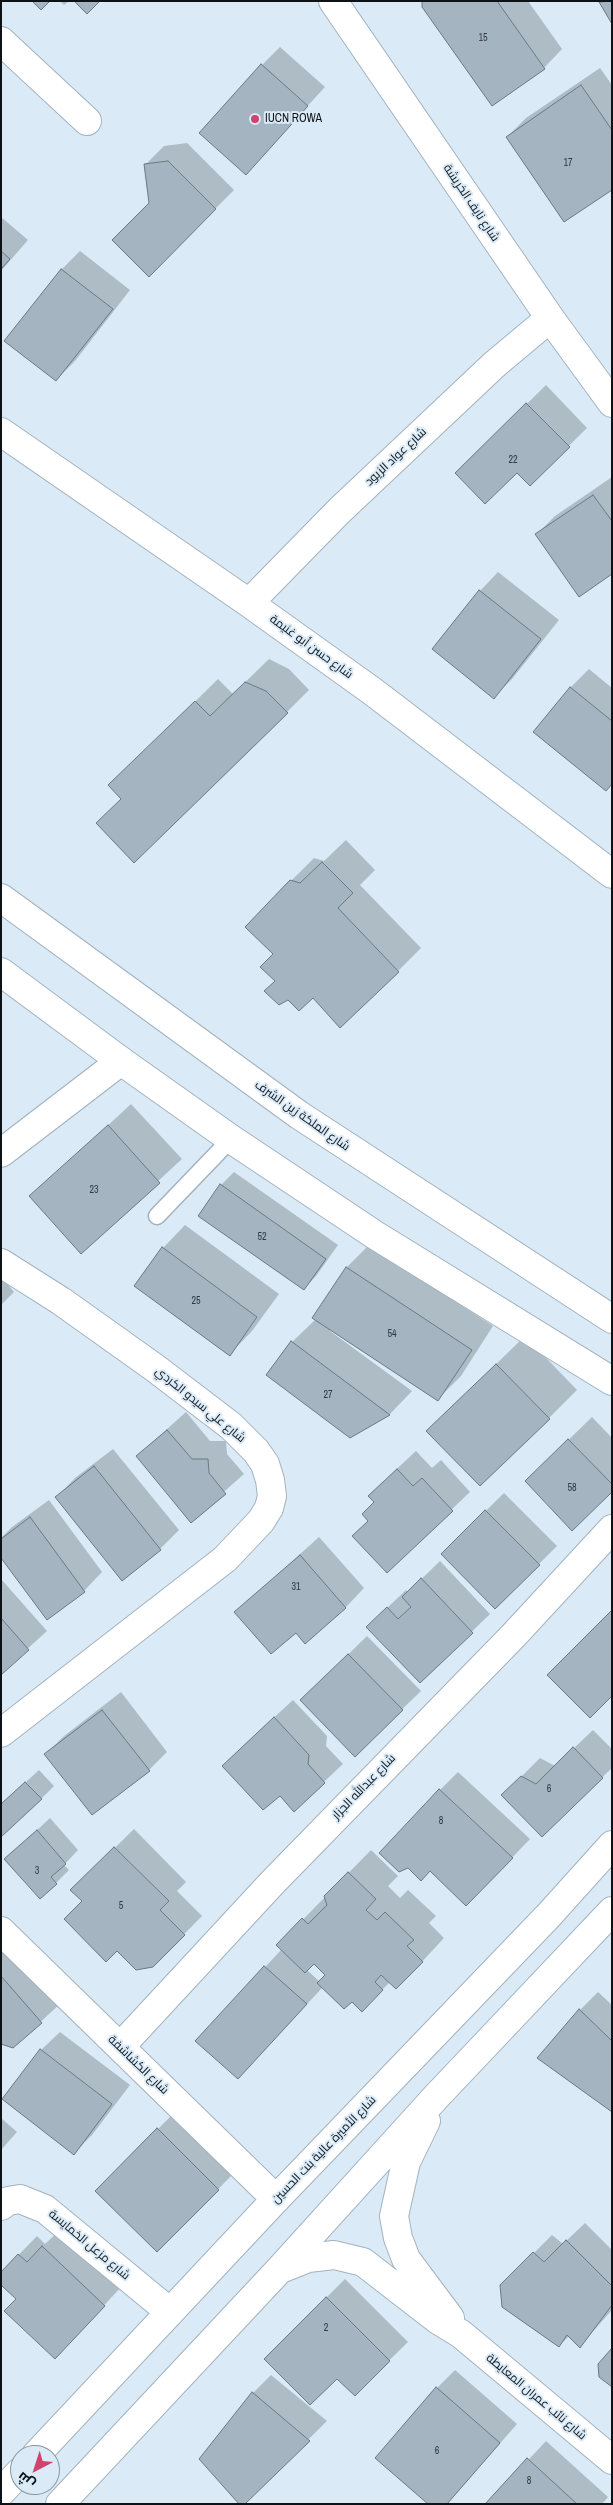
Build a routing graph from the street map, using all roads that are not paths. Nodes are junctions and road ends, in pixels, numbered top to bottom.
1 (338, 4) edge
2 (1, 41) edge
3 (87, 121) dead end
4 (550, 318) junction
5 (612, 403) edge
6 (1, 432) edge
7 (249, 603) junction
8 (612, 874) edge
9 (1, 898) edge
10 (1, 972) edge
11 (121, 1061) junction
12 (231, 1138) junction
13 (1, 1153) edge
14 (157, 1216) dead end
15 (1, 1263) edge
16 (612, 1320) edge
17 (612, 1381) edge
18 (612, 1529) edge
19 (2, 1731) edge
20 (612, 1845) edge
21 (612, 1911) edge
22 (1, 1931) edge
23 (120, 2047) junction
24 (436, 2098) junction
25 (276, 2199) junction
26 (1, 2206) edge
27 (280, 2268) junction
28 (170, 2312) junction
29 (461, 2334) junction
30 (45, 2445) edge
31 (612, 2460) edge
32 (10, 2483) edge
33 (1, 2492) edge
34 (60, 2504) edge

1 - 4 street, شارع نايف الخريشة
2 - 3 street
4 - 5 street, شارع نايف الخريشة
4 - 7 street, شارع عواد الزيود
6 - 7 street, شارع حسن أبو غنيمة
7 - 8 street, شارع حسن أبو غنيمة
9 - 16 street, شارع الملكة زين الشرف
10 - 11 street
11 - 12 street
11 - 13 street
12 - 14 lane
12 - 17 street
15 - 19 street, شارع علي سيدو الكردي
18 - 23 street, شارع عبدالله الجزار
20 - 25 street, شارع الأميرة عالية بنت الحسين
21 - 24 street
22 - 23 street, شارع الكشاشفة
23 - 25 street, شارع الكشاشفة
24 - 27 street
24 - 29 street, شارع نائب عمران المعايطة
25 - 28 street, شارع الأميرة عالية بنت الحسين
26 - 28 street, شارع مزعل الخمايسة
27 - 29 street, شارع نائب عمران المعايطة
27 - 34 street
28 - 30 street, شارع الأميرة عالية بنت الحسين
29 - 31 street, شارع نائب عمران المعايطة
32 - 33 street

